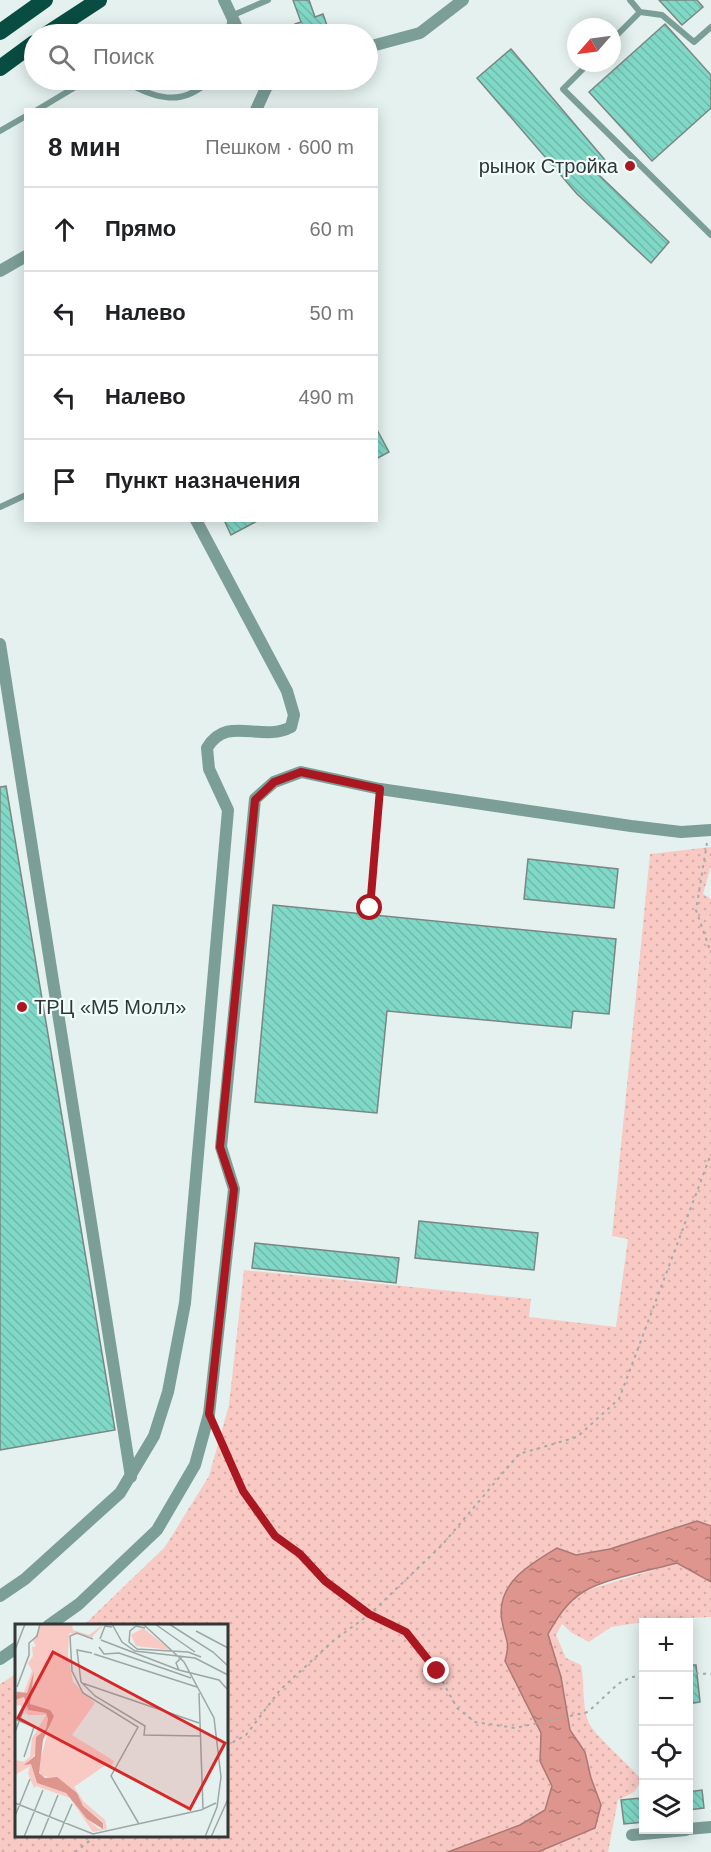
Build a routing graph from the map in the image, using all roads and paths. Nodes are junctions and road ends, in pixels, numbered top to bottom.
1 (45, 0) edge
2 (99, 0) edge
3 (224, 0) edge
4 (268, 0) edge
5 (463, 0) edge
6 (630, 0) edge
7 (35, 5) edge
8 (640, 12) junction
9 (231, 16) junction
10 (62, 24) edge
11 (230, 24) edge
12 (235, 24) edge
13 (711, 27) edge
14 (621, 31) edge
15 (0, 32) edge
16 (378, 44) edge
17 (24, 51) edge
18 (0, 68) edge
19 (580, 72) edge
20 (70, 90) edge
21 (142, 90) edge
22 (197, 90) edge
23 (263, 90) edge
24 (40, 108) edge
25 (257, 108) edge
26 (24, 117) edge
27 (0, 131) edge
28 (711, 235) edge
29 (24, 257) edge
30 (0, 271) edge
31 (24, 496) edge
32 (0, 507) edge
33 (197, 522) edge
34 (0, 644) edge
35 (380, 789) junction
36 (710, 831) edge
37 (370, 908) dead end
38 (711, 953) edge
39 (711, 1154) edge
40 (209, 1414) junction
41 (131, 1477) junction
42 (0, 1596) edge
43 (369, 1614) junction
44 (51, 1624) edge
45 (15, 1649) edge
46 (0, 1659) edge
47 (693, 1673) edge
48 (711, 1674) edge
49 (639, 1676) edge
50 (228, 1745) edge
51 (711, 1827) edge
52 (693, 1828) edge
53 (641, 1834) edge
54 (632, 1835) dead end
55 (95, 1837) edge
56 (75, 1852) edge

1 - 7 highway
2 - 10 highway
3 - 9 street
4 - 9 lane
5 - 16 street
6 - 8 lane
7 - 15 highway
8 - 13 lane
8 - 14 lane
9 - 11 lane
9 - 12 street
17 - 18 highway
19 - 28 lane
20 - 24 lane
21 - 22 lane
23 - 25 street
26 - 27 lane
29 - 30 street
31 - 32 lane
33 - 41 street
34 - 41 street
35 - 36 street
35 - 37 lane
35 - 40 street
36 - 38 path
39 - 43 path
40 - 43 path
40 - 44 street
41 - 42 street
43 - 49 path
43 - 50 path
45 - 46 street
47 - 48 path
51 - 52 street
53 - 54 street
55 - 56 path

